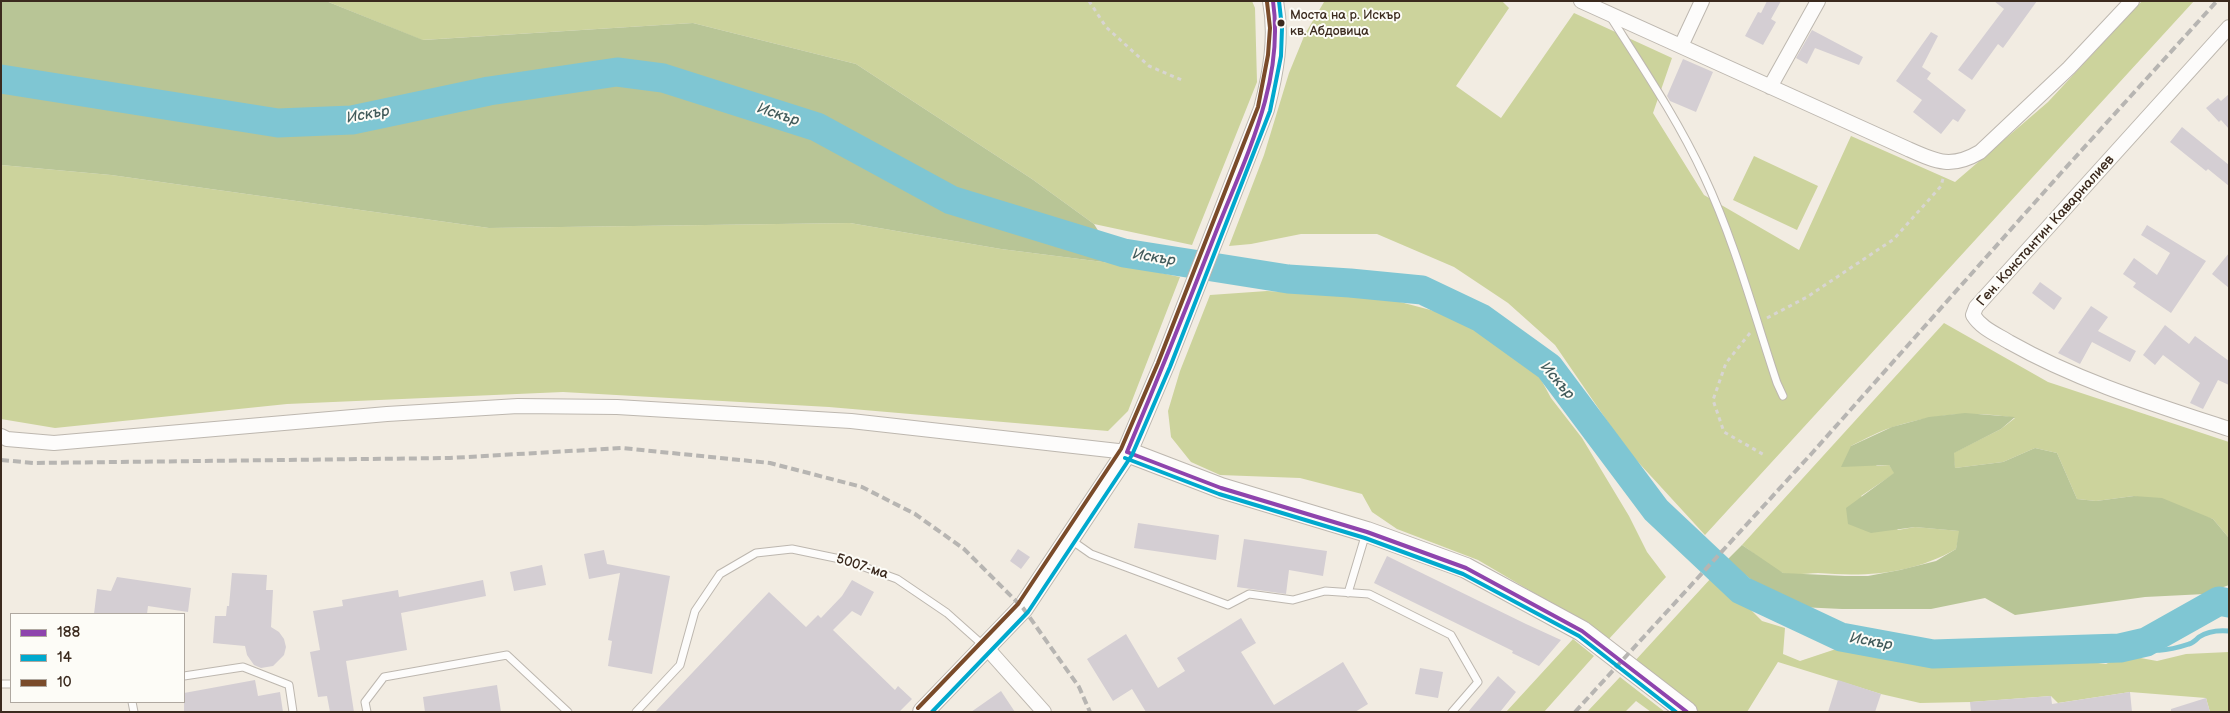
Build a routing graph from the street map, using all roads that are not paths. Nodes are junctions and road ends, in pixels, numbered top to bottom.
1 (1581, 1) edge
2 (1702, 1) edge
3 (1818, 1) edge
4 (2132, 1) edge
5 (1278, 3) edge
6 (1609, 14) junction
7 (2226, 37) edge
8 (1681, 46) junction
9 (1770, 87) junction
10 (1783, 396) dead end
11 (2229, 429) edge
12 (1, 436) edge
13 (1127, 452) junction
14 (1367, 532) junction
15 (1071, 540) junction
16 (1348, 593) junction
17 (986, 647) junction
18 (185, 676) edge
19 (293, 712) edge
20 (367, 712) edge
21 (568, 712) edge
22 (636, 712) edge
23 (923, 712) edge
24 (1044, 712) edge
25 (1452, 712) edge
26 (1687, 712) edge

1 - 6 street
2 - 8 street
3 - 9 street
4 - 9 street
5 - 13 street
6 - 8 street
6 - 10 lane
7 - 11 street, Ген. Константин Каварналиев
8 - 9 street
12 - 13 street
13 - 14 street
13 - 15 street
14 - 16 lane
14 - 26 street
15 - 16 lane
15 - 17 street
16 - 25 lane
17 - 22 lane, 5007-ма
17 - 23 street
17 - 24 street
18 - 19 lane
20 - 21 lane

